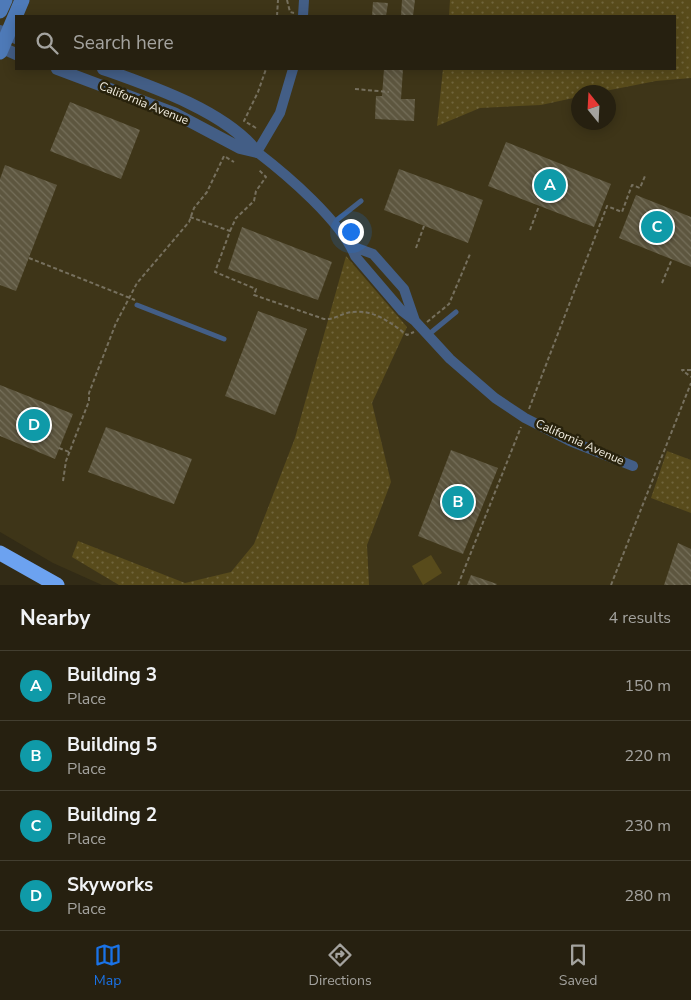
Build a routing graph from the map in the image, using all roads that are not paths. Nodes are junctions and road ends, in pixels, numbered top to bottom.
1 (5, 0) edge
2 (22, 0) edge
3 (304, 0) edge
4 (0, 12) edge
5 (17, 15) edge
6 (303, 15) edge
7 (15, 19) edge
8 (6, 44) edge
9 (60, 70) edge
10 (106, 70) edge
11 (293, 70) edge
12 (257, 152) junction
13 (361, 201) dead end
14 (333, 223) junction
15 (351, 246) junction
16 (138, 303) road end
17 (456, 312) dead end
18 (418, 324) junction
19 (428, 336) junction
20 (224, 339) dead end
21 (633, 466) dead end
22 (0, 553) edge
23 (57, 585) edge

1 - 4 main road
2 - 5 main road
3 - 6 street
7 - 8 main road
9 - 12 street, California Avenue
10 - 12 street, California Avenue
11 - 12 street
12 - 14 street, California Avenue
13 - 14 lane
14 - 15 street, California Avenue
15 - 18 street, California Avenue
15 - 18 street, California Avenue
16 - 20 lane
17 - 19 lane
18 - 19 street, California Avenue
19 - 21 street, California Avenue
22 - 23 highway

